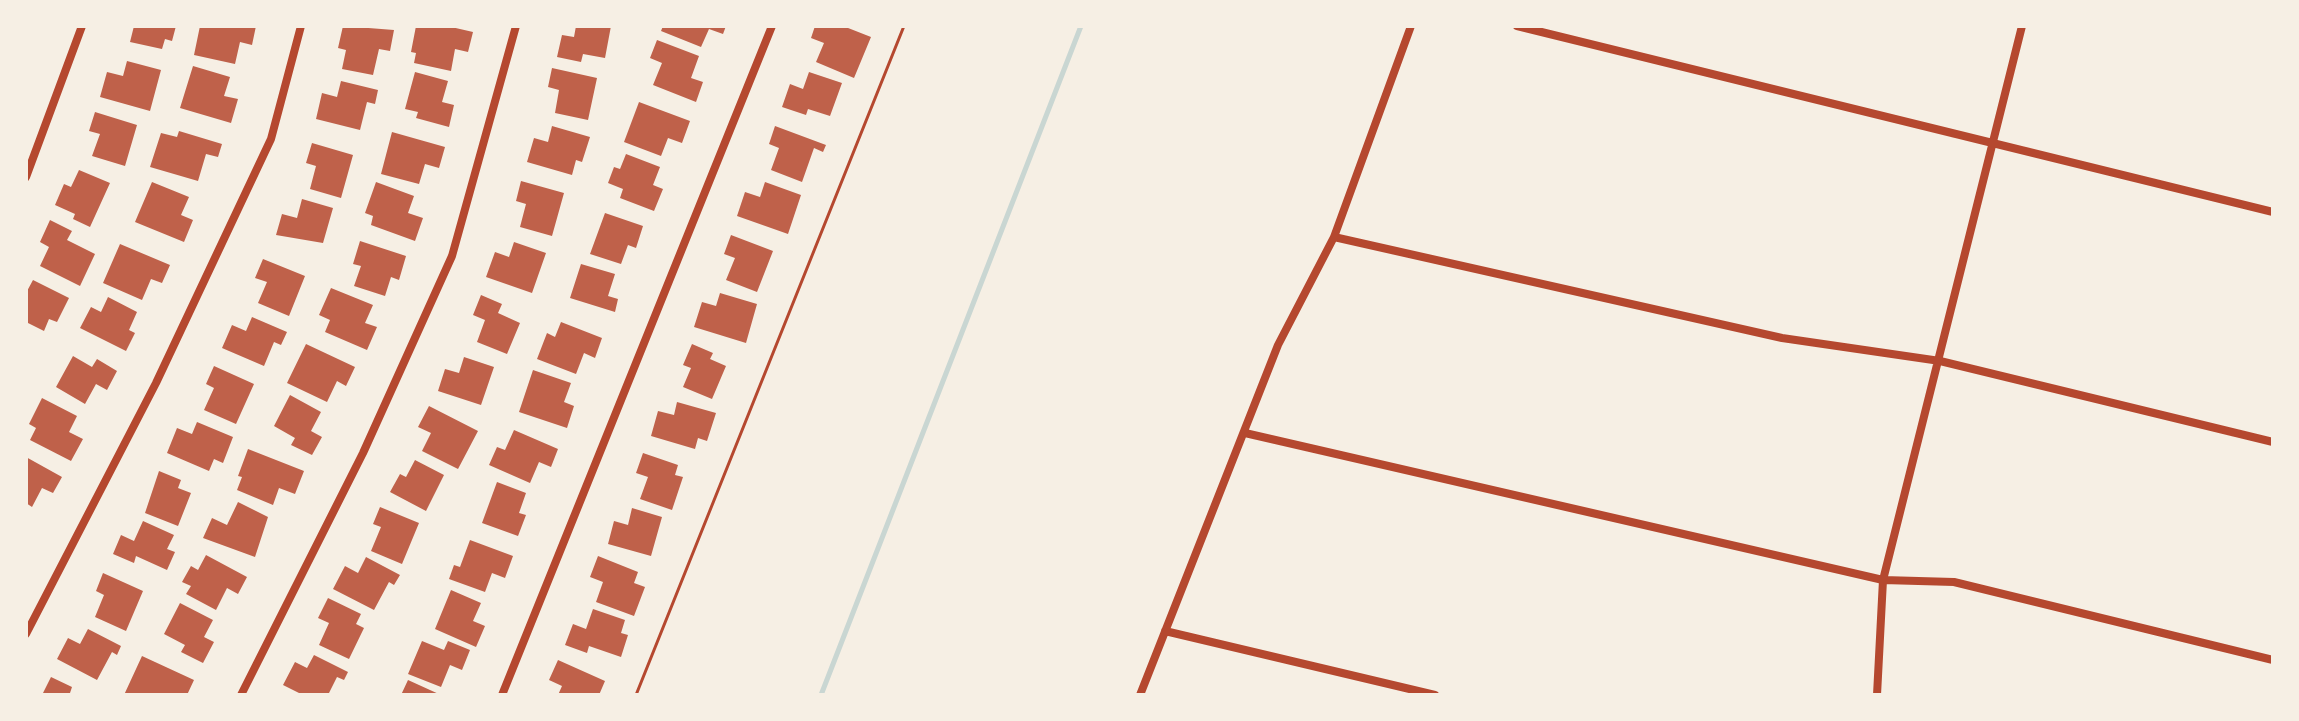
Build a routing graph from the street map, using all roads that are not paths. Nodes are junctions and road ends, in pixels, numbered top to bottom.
1 (82, 26) edge
2 (301, 26) edge
3 (516, 26) edge
4 (772, 26) edge
5 (1411, 26) edge
6 (1517, 26) edge
7 (2022, 26) edge
8 (1991, 146) junction
9 (26, 177) edge
10 (2273, 212) edge
11 (1334, 237) junction
12 (1940, 361) junction
13 (1245, 433) junction
14 (2273, 442) edge
15 (1883, 580) junction
16 (1165, 631) junction
17 (26, 634) edge
18 (2273, 660) edge
19 (241, 695) edge
20 (502, 695) edge
21 (1140, 695) edge
22 (1435, 695) edge
23 (1877, 695) edge

1 - 9 street
2 - 17 street
3 - 19 street
4 - 20 street
5 - 11 street
6 - 8 street
7 - 8 street
8 - 10 street
8 - 12 street
11 - 12 street
11 - 13 street
12 - 14 street
12 - 15 street
13 - 15 street
13 - 16 street
15 - 18 street
15 - 23 street
16 - 21 street
16 - 22 street

